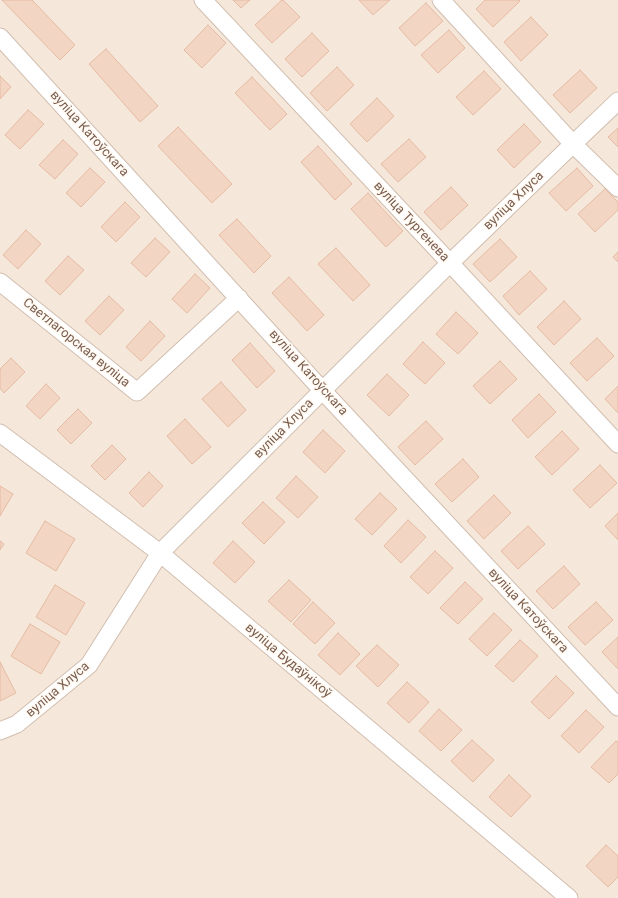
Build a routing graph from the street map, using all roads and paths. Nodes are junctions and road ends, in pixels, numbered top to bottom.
1 (203, 0) edge
2 (441, 0) edge
3 (0, 37) edge
4 (618, 102) edge
5 (573, 144) junction
6 (618, 188) edge
7 (450, 263) junction
8 (0, 282) edge
9 (239, 298) junction
10 (322, 390) junction
11 (0, 433) edge
12 (618, 444) edge
13 (160, 553) junction
14 (618, 707) edge
15 (0, 731) edge
16 (568, 898) edge

1 - 7 street, вуліца Тургенева
2 - 5 street
3 - 9 street, вуліца Катоўскага
4 - 5 street, вуліца Хлуса
5 - 6 street
5 - 7 street, вуліца Хлуса
7 - 10 street, вуліца Хлуса
7 - 12 street, вуліца Тургенева
8 - 9 street, Светлагорская вуліца
9 - 10 street, вуліца Катоўскага
10 - 13 street, вуліца Хлуса
10 - 14 street, вуліца Катоўскага
11 - 13 street, вуліца Будаўнікоў
13 - 15 street, вуліца Хлуса
13 - 16 street, вуліца Будаўнікоў

